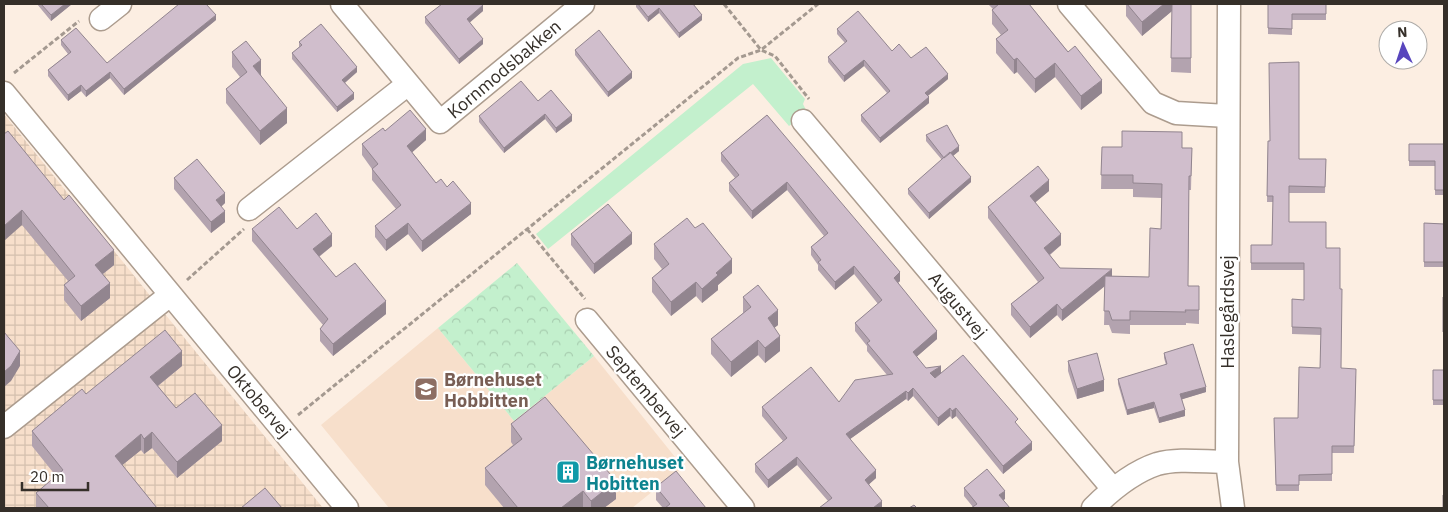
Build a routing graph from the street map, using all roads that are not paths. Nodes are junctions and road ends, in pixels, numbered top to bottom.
1 (120, 4) edge
2 (342, 4) edge
3 (583, 4) edge
4 (1070, 4) edge
5 (1229, 4) edge
6 (93, 18) road end
7 (7, 84) edge
8 (408, 84) junction
9 (1227, 116) junction
10 (804, 121) road end
11 (250, 209) road end
12 (170, 295) junction
13 (587, 320) road end
14 (4, 427) edge
15 (1227, 462) junction
16 (1113, 488) junction
17 (347, 508) edge
18 (743, 508) edge
19 (1093, 508) edge
20 (1233, 508) edge

1 - 6 street
2 - 8 street, Kornmodsbakken
3 - 8 street, Kornmodsbakken
4 - 9 street
5 - 9 street, Haslegårdsvej
7 - 12 street, Oktobervej
8 - 11 street
9 - 15 street, Haslegårdsvej
10 - 16 street, Augustvej
12 - 14 street
12 - 17 street, Oktobervej
13 - 18 street, Septembervej
15 - 16 street
15 - 20 street, Haslegårdsvej
16 - 19 street

